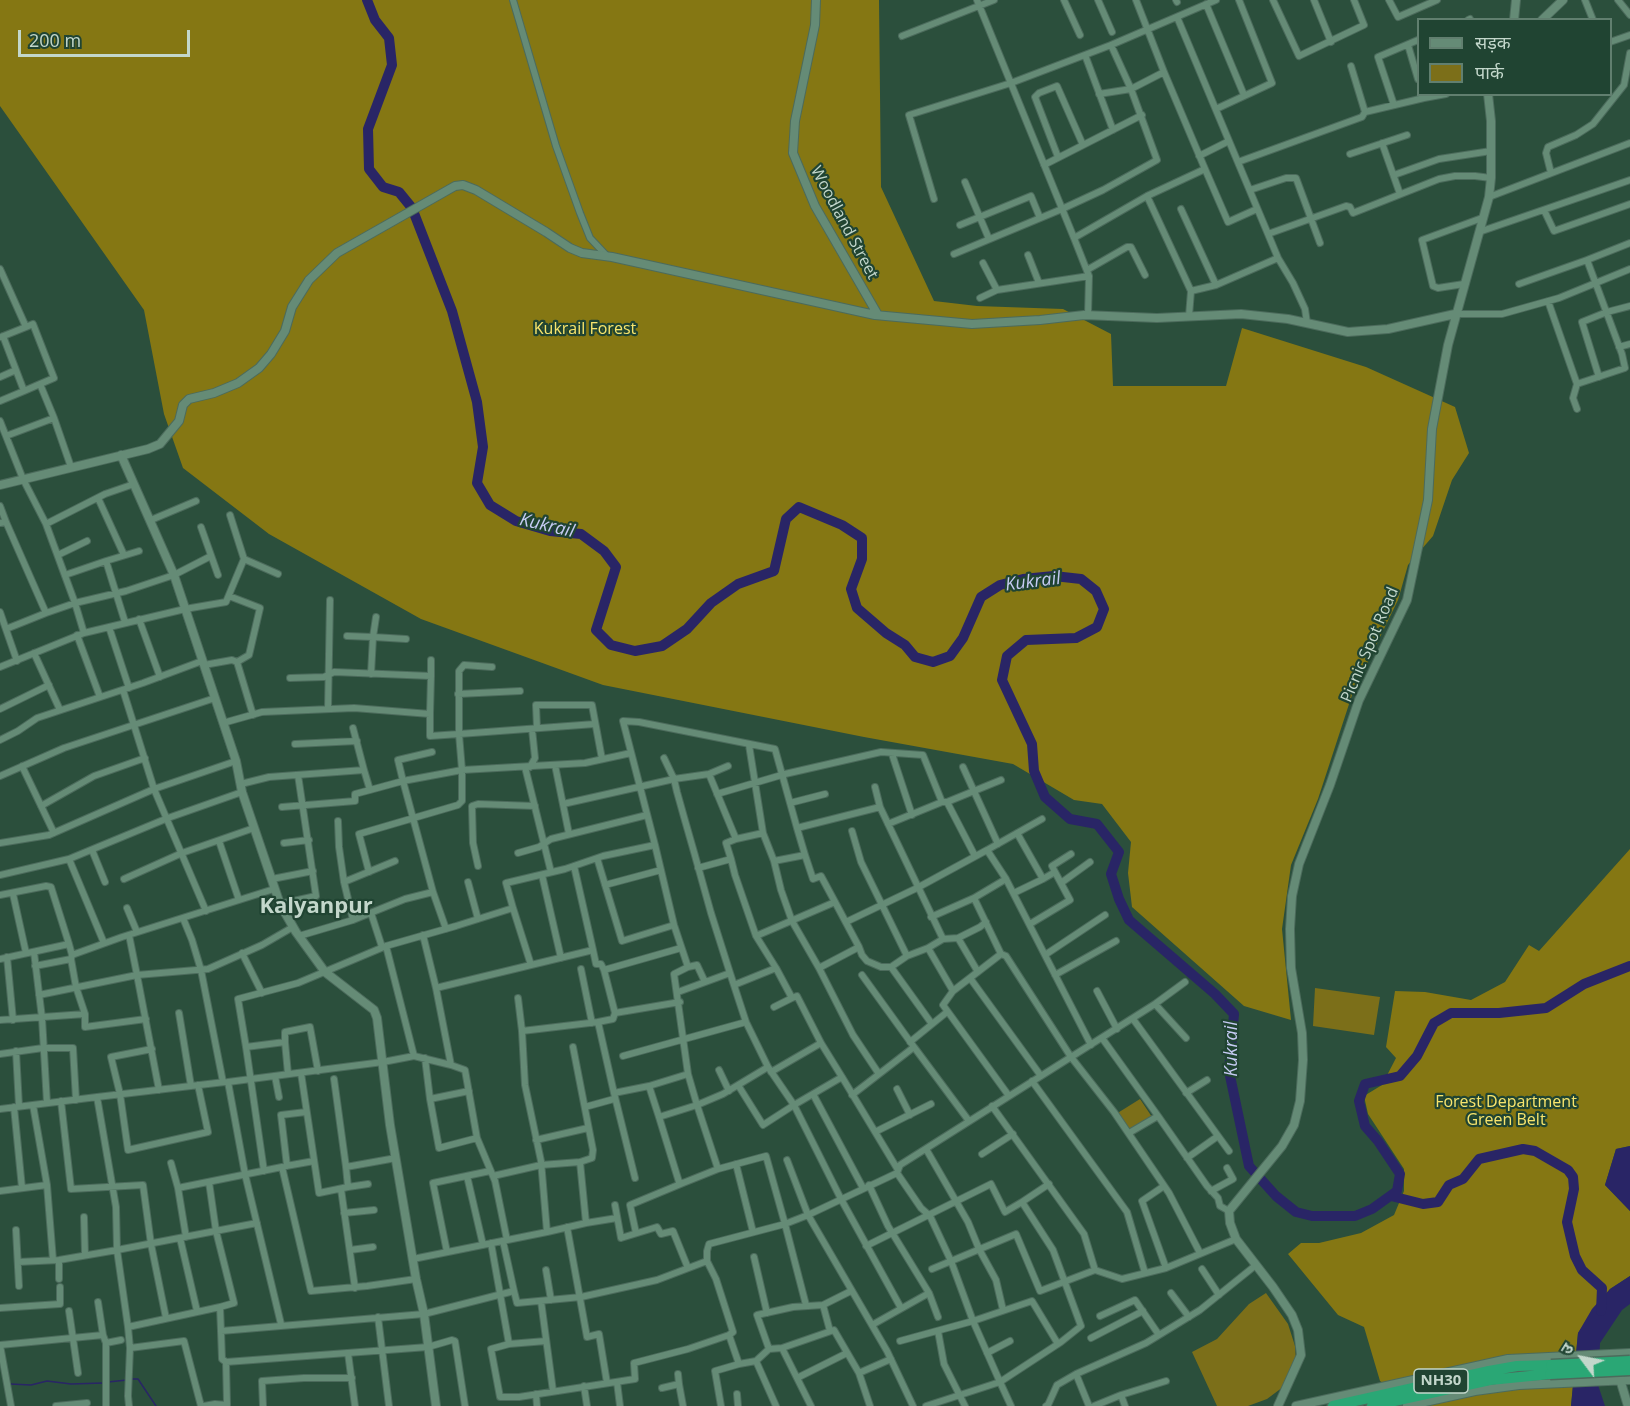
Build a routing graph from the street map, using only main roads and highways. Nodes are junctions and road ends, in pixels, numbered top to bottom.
1 (1630, 1361) edge
2 (1550, 1370) junction
3 (1630, 1370) edge
4 (1333, 1406) edge
5 (1372, 1406) edge

1 - 2 highway, NH30, bridge
2 - 3 highway, NH30, bridge
2 - 4 highway, NH30
2 - 5 highway, NH30

